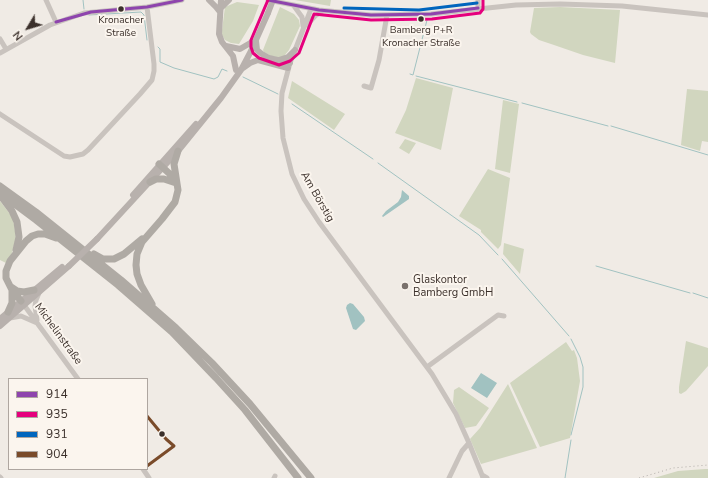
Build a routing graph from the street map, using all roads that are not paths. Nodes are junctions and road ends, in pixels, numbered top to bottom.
1 (46, 0) edge
2 (182, 0) edge
3 (209, 0) edge
4 (221, 0) edge
5 (229, 0) edge
6 (269, 0) edge
7 (273, 0) edge
8 (478, 0) edge
9 (294, 6) junction
10 (148, 7) junction
11 (478, 8) junction
12 (311, 9) junction
13 (220, 11) junction
14 (324, 11) junction
15 (266, 13) junction
16 (387, 15) junction
17 (708, 15) edge
18 (56, 22) junction
19 (303, 29) junction
20 (0, 39) edge
21 (254, 42) junction
22 (225, 45) junction
23 (6, 49) junction
24 (295, 50) junction
25 (0, 53) edge
26 (279, 60) junction
27 (289, 65) junction
28 (239, 70) junction
29 (364, 86) dead end
30 (0, 114) edge
31 (178, 151) junction
32 (161, 166) junction
33 (150, 182) junction
34 (176, 183) junction
35 (0, 186) edge
36 (0, 195) edge
37 (148, 234) junction
38 (96, 237) junction
39 (70, 246) junction
40 (79, 246) junction
41 (14, 256) junction
42 (11, 288) junction
43 (37, 291) junction
44 (23, 303) junction
45 (157, 311) junction
46 (8, 315) junction
47 (504, 316) dead end
48 (0, 319) edge
49 (37, 323) junction
50 (0, 326) edge
51 (427, 367) junction
52 (77, 378) edge
53 (470, 442) junction
54 (484, 477) edge
55 (298, 478) edge
56 (311, 478) edge
57 (449, 478) edge

1 - 18 street
2 - 10 street
3 - 13 main road
4 - 13 main road
5 - 13 main road
6 - 9 street
6 - 15 main road
7 - 15 main road, bridge
8 - 11 street
9 - 12 street
9 - 19 street
10 - 18 street
10 - 30 street
11 - 16 street
11 - 17 street
12 - 14 street
12 - 19 street, Am Börstig
13 - 22 main road
14 - 16 street
14 - 19 street
15 - 21 main road
16 - 29 street
18 - 23 street
19 - 24 street, Am Börstig
20 - 23 street
21 - 22 main road
21 - 26 main road
21 - 28 main road
22 - 28 main road
23 - 25 street
24 - 26 main road
24 - 27 street, Am Börstig
26 - 27 main road
27 - 28 main road
27 - 51 street, Am Börstig
28 - 31 main road
28 - 32 main road
31 - 32 main road
31 - 34 highway
32 - 33 main road
32 - 34 highway
32 - 38 main road
33 - 34 highway
33 - 38 main road
34 - 37 highway
35 - 40 highway
36 - 39 highway
36 - 41 highway
37 - 40 highway
37 - 45 highway
38 - 43 main road
39 - 41 highway
39 - 55 highway
40 - 45 highway
41 - 42 highway
42 - 43 highway
42 - 44 highway
42 - 46 highway
43 - 44 main road
43 - 49 street
44 - 46 main road
44 - 49 street, Michelinstraße
45 - 56 highway
46 - 48 main road
46 - 49 street
46 - 50 main road
47 - 51 street
49 - 52 street, Michelinstraße
51 - 53 street, Am Börstig
53 - 54 street, Am Börstig
53 - 57 street

